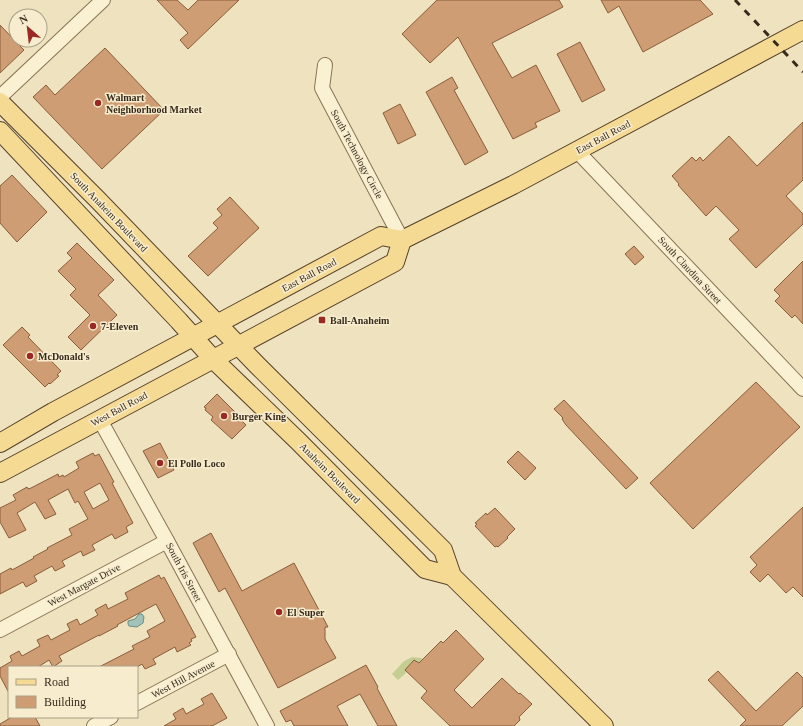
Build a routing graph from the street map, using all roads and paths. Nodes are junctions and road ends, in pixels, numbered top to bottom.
1 (103, 0) edge
2 (803, 30) edge
3 (325, 65) dead end
4 (0, 97) edge
5 (0, 102) edge
6 (0, 132) edge
7 (577, 151) junction
8 (402, 240) junction
9 (217, 324) junction
10 (193, 337) junction
11 (238, 345) junction
12 (213, 359) junction
13 (803, 390) edge
14 (100, 420) junction
15 (0, 443) edge
16 (0, 473) edge
17 (167, 541) junction
18 (452, 576) junction
19 (0, 630) edge
20 (229, 654) junction
21 (138, 702) edge
22 (109, 718) edge
23 (94, 726) edge
24 (267, 726) edge
25 (604, 726) edge

1 - 4 street
2 - 7 main road, East Ball Road
3 - 8 street, South Technology Circle
5 - 9 main road, South Anaheim Boulevard
6 - 10 main road
7 - 8 main road, East Ball Road
7 - 13 street, South Claudina Street
8 - 9 main road, East Ball Road
8 - 11 main road
9 - 10 main road
9 - 11 main road, South Anaheim Boulevard
10 - 12 main road, Anaheim Boulevard
10 - 15 main road
11 - 12 main road, West Ball Road
11 - 18 main road
12 - 14 main road, West Ball Road
12 - 18 main road, Anaheim Boulevard
14 - 16 main road, West Ball Road
14 - 17 street, South Iris Street
17 - 19 street, West Margate Drive
17 - 20 street, South Iris Street
18 - 25 main road
20 - 21 street, West Hill Avenue
20 - 24 street, South Iris Street
22 - 23 street

